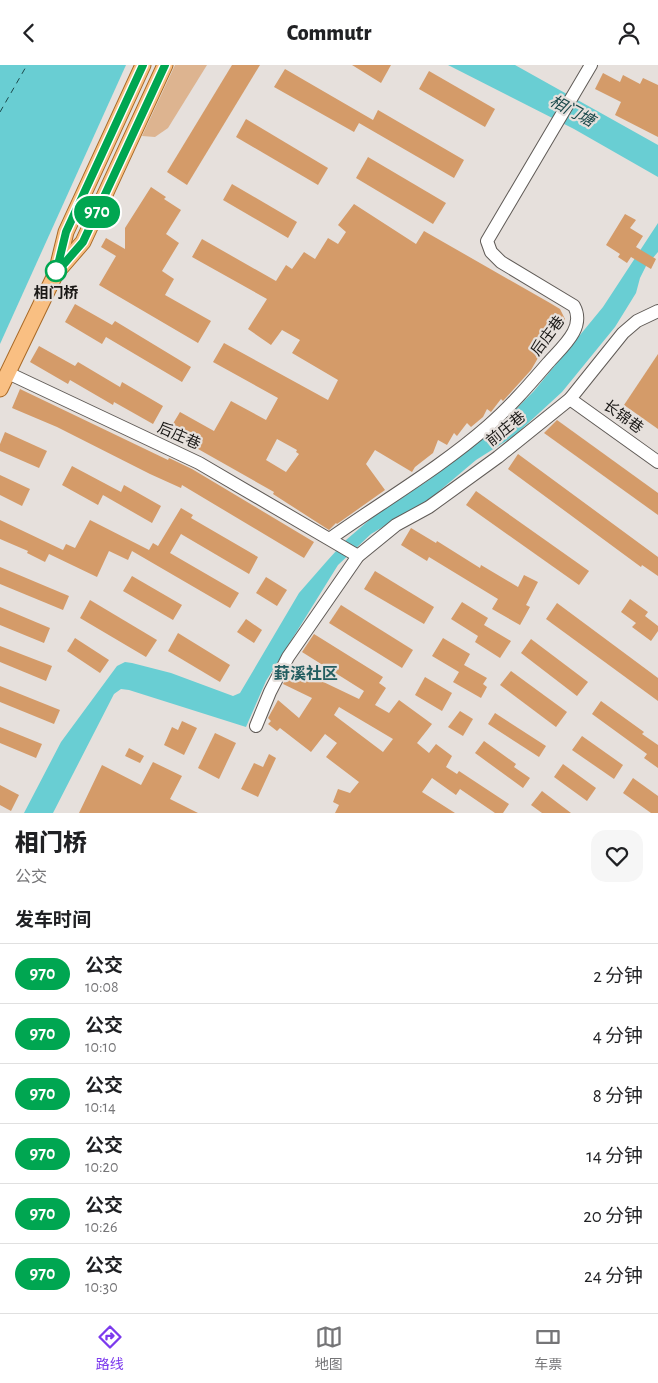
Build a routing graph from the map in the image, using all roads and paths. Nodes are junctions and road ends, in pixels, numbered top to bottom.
1 (143, 65) edge
2 (591, 65) edge
3 (165, 67) edge
4 (56, 273) junction
5 (658, 311) edge
6 (8, 373) junction
7 (0, 389) edge
8 (570, 399) junction
9 (658, 462) edge
10 (334, 540) junction
11 (358, 556) junction
12 (256, 726) dead end

1 - 4 main road
2 - 10 street, 后庄巷
3 - 4 main road
4 - 6 main road
5 - 8 street, 前庄巷
6 - 7 main road
6 - 10 street, 后庄巷
8 - 9 street, 长锦巷
8 - 11 street, 前庄巷
10 - 11 street, 后庄巷
11 - 12 street, 前庄巷

